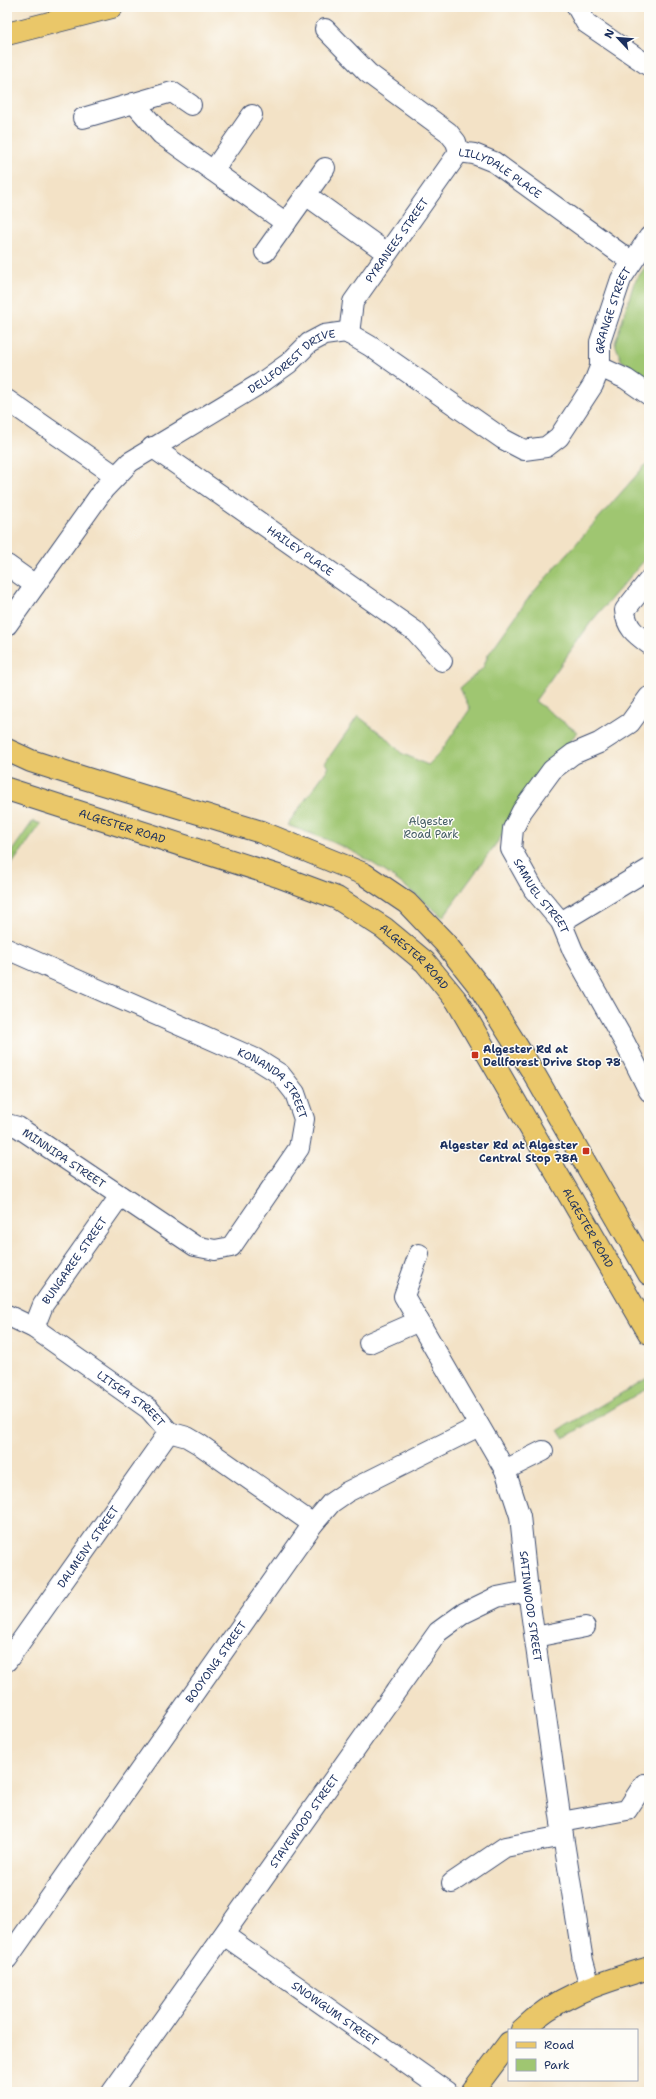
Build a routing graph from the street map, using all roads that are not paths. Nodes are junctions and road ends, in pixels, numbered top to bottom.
1 (112, 7) edge
2 (573, 8) edge
3 (325, 29) dead end
4 (7, 34) edge
5 (649, 66) edge
6 (134, 103) junction
7 (190, 105) dead end
8 (252, 115) dead end
9 (83, 118) dead end
10 (459, 152) junction
11 (325, 168) dead end
12 (213, 171) junction
13 (306, 195) junction
14 (286, 223) junction
15 (649, 237) edge
16 (265, 252) dead end
17 (387, 253) junction
18 (632, 262) junction
19 (349, 334) junction
20 (600, 367) junction
21 (649, 395) edge
22 (7, 400) edge
23 (152, 448) junction
24 (116, 476) junction
25 (7, 565) edge
26 (649, 580) edge
27 (35, 585) junction
28 (7, 626) edge
29 (649, 644) edge
30 (442, 661) dead end
31 (649, 697) edge
32 (7, 750) edge
33 (7, 789) edge
34 (649, 869) edge
35 (561, 922) junction
36 (7, 949) edge
37 (649, 1091) edge
38 (7, 1124) edge
39 (120, 1196) junction
40 (418, 1254) dead end
41 (649, 1274) edge
42 (7, 1315) edge
43 (419, 1321) junction
44 (34, 1328) junction
45 (649, 1333) edge
46 (369, 1343) dead end
47 (479, 1426) junction
48 (169, 1432) junction
49 (543, 1451) dead end
50 (505, 1470) junction
51 (313, 1524) junction
52 (528, 1591) junction
53 (585, 1627) dead end
54 (535, 1637) junction
55 (7, 1661) edge
56 (644, 1784) dead end
57 (562, 1829) junction
58 (452, 1883) dead end
59 (224, 1935) junction
60 (7, 1959) edge
61 (649, 1968) edge
62 (590, 1986) junction
63 (523, 2029) edge
64 (508, 2044) edge
65 (112, 2092) edge
66 (447, 2092) edge
67 (472, 2092) edge

1 - 4 main road
2 - 5 street
3 - 10 street, LILLYDALE PLACE
6 - 7 street
6 - 9 street
6 - 12 street
8 - 12 street
10 - 17 street, PYRANEES STREET
10 - 18 street, LILLYDALE PLACE
11 - 13 street
12 - 14 street
13 - 14 street
13 - 17 street
14 - 16 street
15 - 18 street, GRANGE STREET
17 - 19 street, PYRANEES STREET
18 - 20 street, GRANGE STREET
19 - 20 street, DELLFOREST DRIVE
19 - 23 street, DELLFOREST DRIVE
20 - 21 street
22 - 24 street
23 - 24 street, DELLFOREST DRIVE
23 - 30 street, HAILEY PLACE
24 - 27 street, DELLFOREST DRIVE
25 - 27 street
26 - 29 street
27 - 28 street, DELLFOREST DRIVE
31 - 35 street, SAMUEL STREET
32 - 41 main road
33 - 45 main road, ALGESTER ROAD
34 - 35 street
35 - 37 street, SAMUEL STREET
36 - 39 street, KONANDA STREET
38 - 39 street, MINNIPA STREET
39 - 44 street, BUNGAREE STREET
40 - 43 street, SATINWOOD STREET
42 - 44 street, LITSEA STREET
43 - 46 street
43 - 47 street, SATINWOOD STREET
44 - 48 street, LITSEA STREET
47 - 50 street, SATINWOOD STREET
47 - 51 street, BOOYONG STREET
48 - 51 street, LITSEA STREET
48 - 55 street, DALMENY STREET
49 - 50 street
50 - 52 street, SATINWOOD STREET
51 - 60 street, BOOYONG STREET
52 - 54 street, SATINWOOD STREET
52 - 59 street, STAVEWOOD STREET
53 - 54 street
54 - 57 street, SATINWOOD STREET
56 - 57 street
57 - 58 street
57 - 62 street, SATINWOOD STREET
59 - 65 street, STAVEWOOD STREET
59 - 66 street, SNOWGUM STREET
61 - 62 main road
62 - 63 main road
64 - 67 main road

